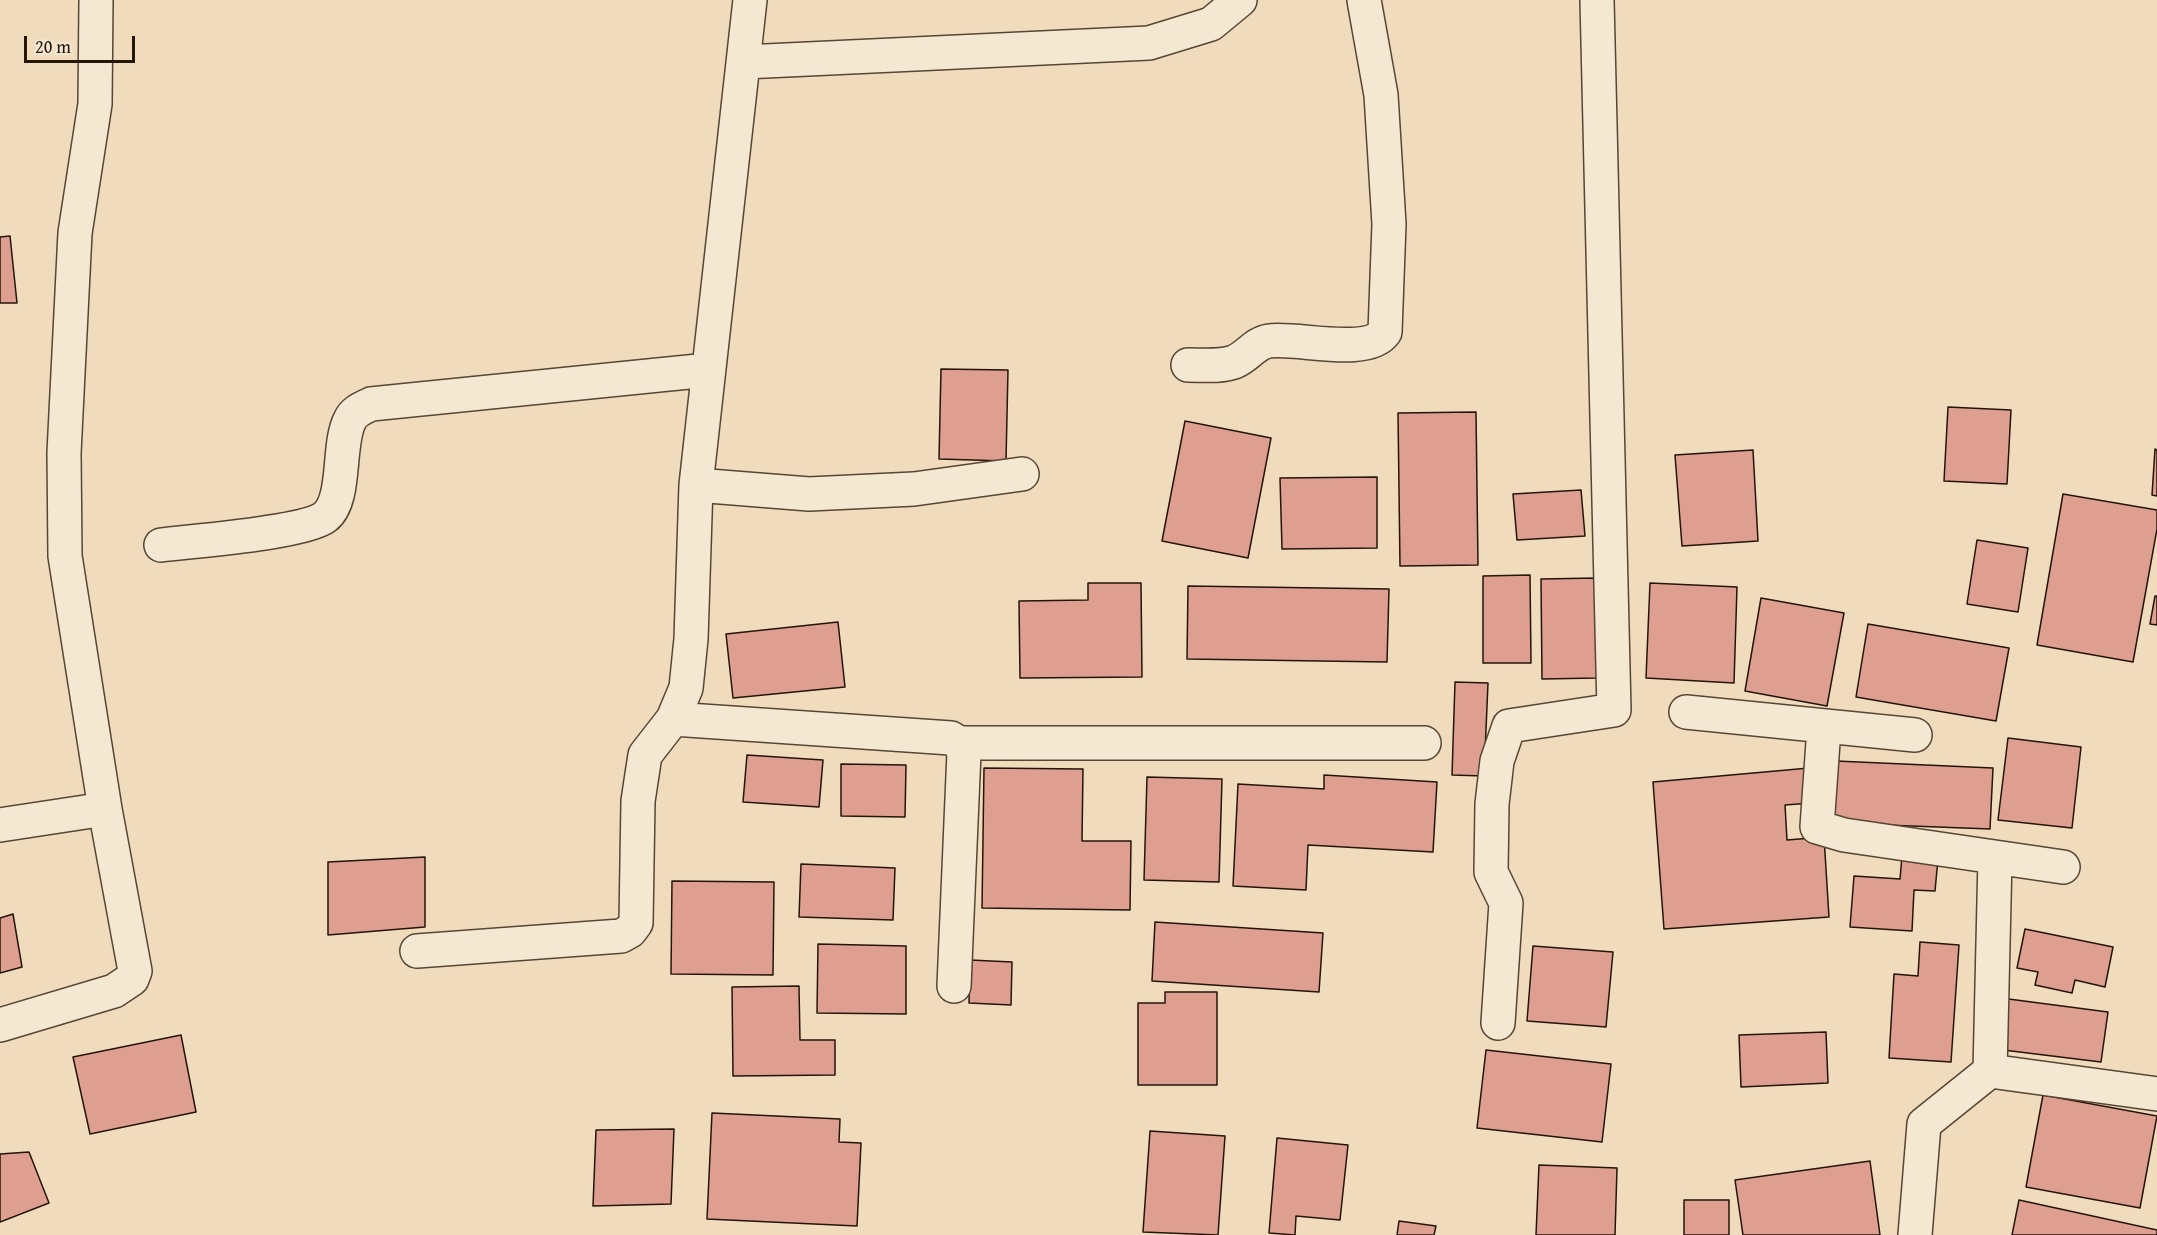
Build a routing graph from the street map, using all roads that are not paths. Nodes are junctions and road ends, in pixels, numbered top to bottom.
1 (96, 0) edge
2 (750, 0) edge
3 (1240, 0) edge
4 (1364, 0) edge
5 (1597, 0) edge
6 (744, 62) junction
7 (1188, 365) dead end
8 (708, 370) junction
9 (1022, 474) dead end
10 (696, 485) junction
11 (161, 545) dead end
12 (1686, 712) dead end
13 (673, 719) junction
14 (1824, 728) junction
15 (1915, 735) dead end
16 (960, 743) junction
17 (1424, 743) dead end
18 (105, 809) junction
19 (0, 825) edge
20 (1995, 858) junction
21 (2063, 867) dead end
22 (417, 951) dead end
23 (954, 986) dead end
24 (1498, 1023) dead end
25 (0, 1025) edge
26 (1990, 1071) junction
27 (2157, 1094) edge
28 (1915, 1235) edge

1 - 18 street
2 - 6 street
3 - 6 street
4 - 7 street
5 - 24 street
6 - 8 street
8 - 10 street
8 - 11 street
9 - 10 street
10 - 13 street
12 - 14 street
13 - 16 street
13 - 22 street
14 - 15 street
14 - 20 street
16 - 17 street
16 - 23 street
18 - 19 street
18 - 25 street
20 - 21 street
20 - 26 street
26 - 27 street
26 - 28 street

